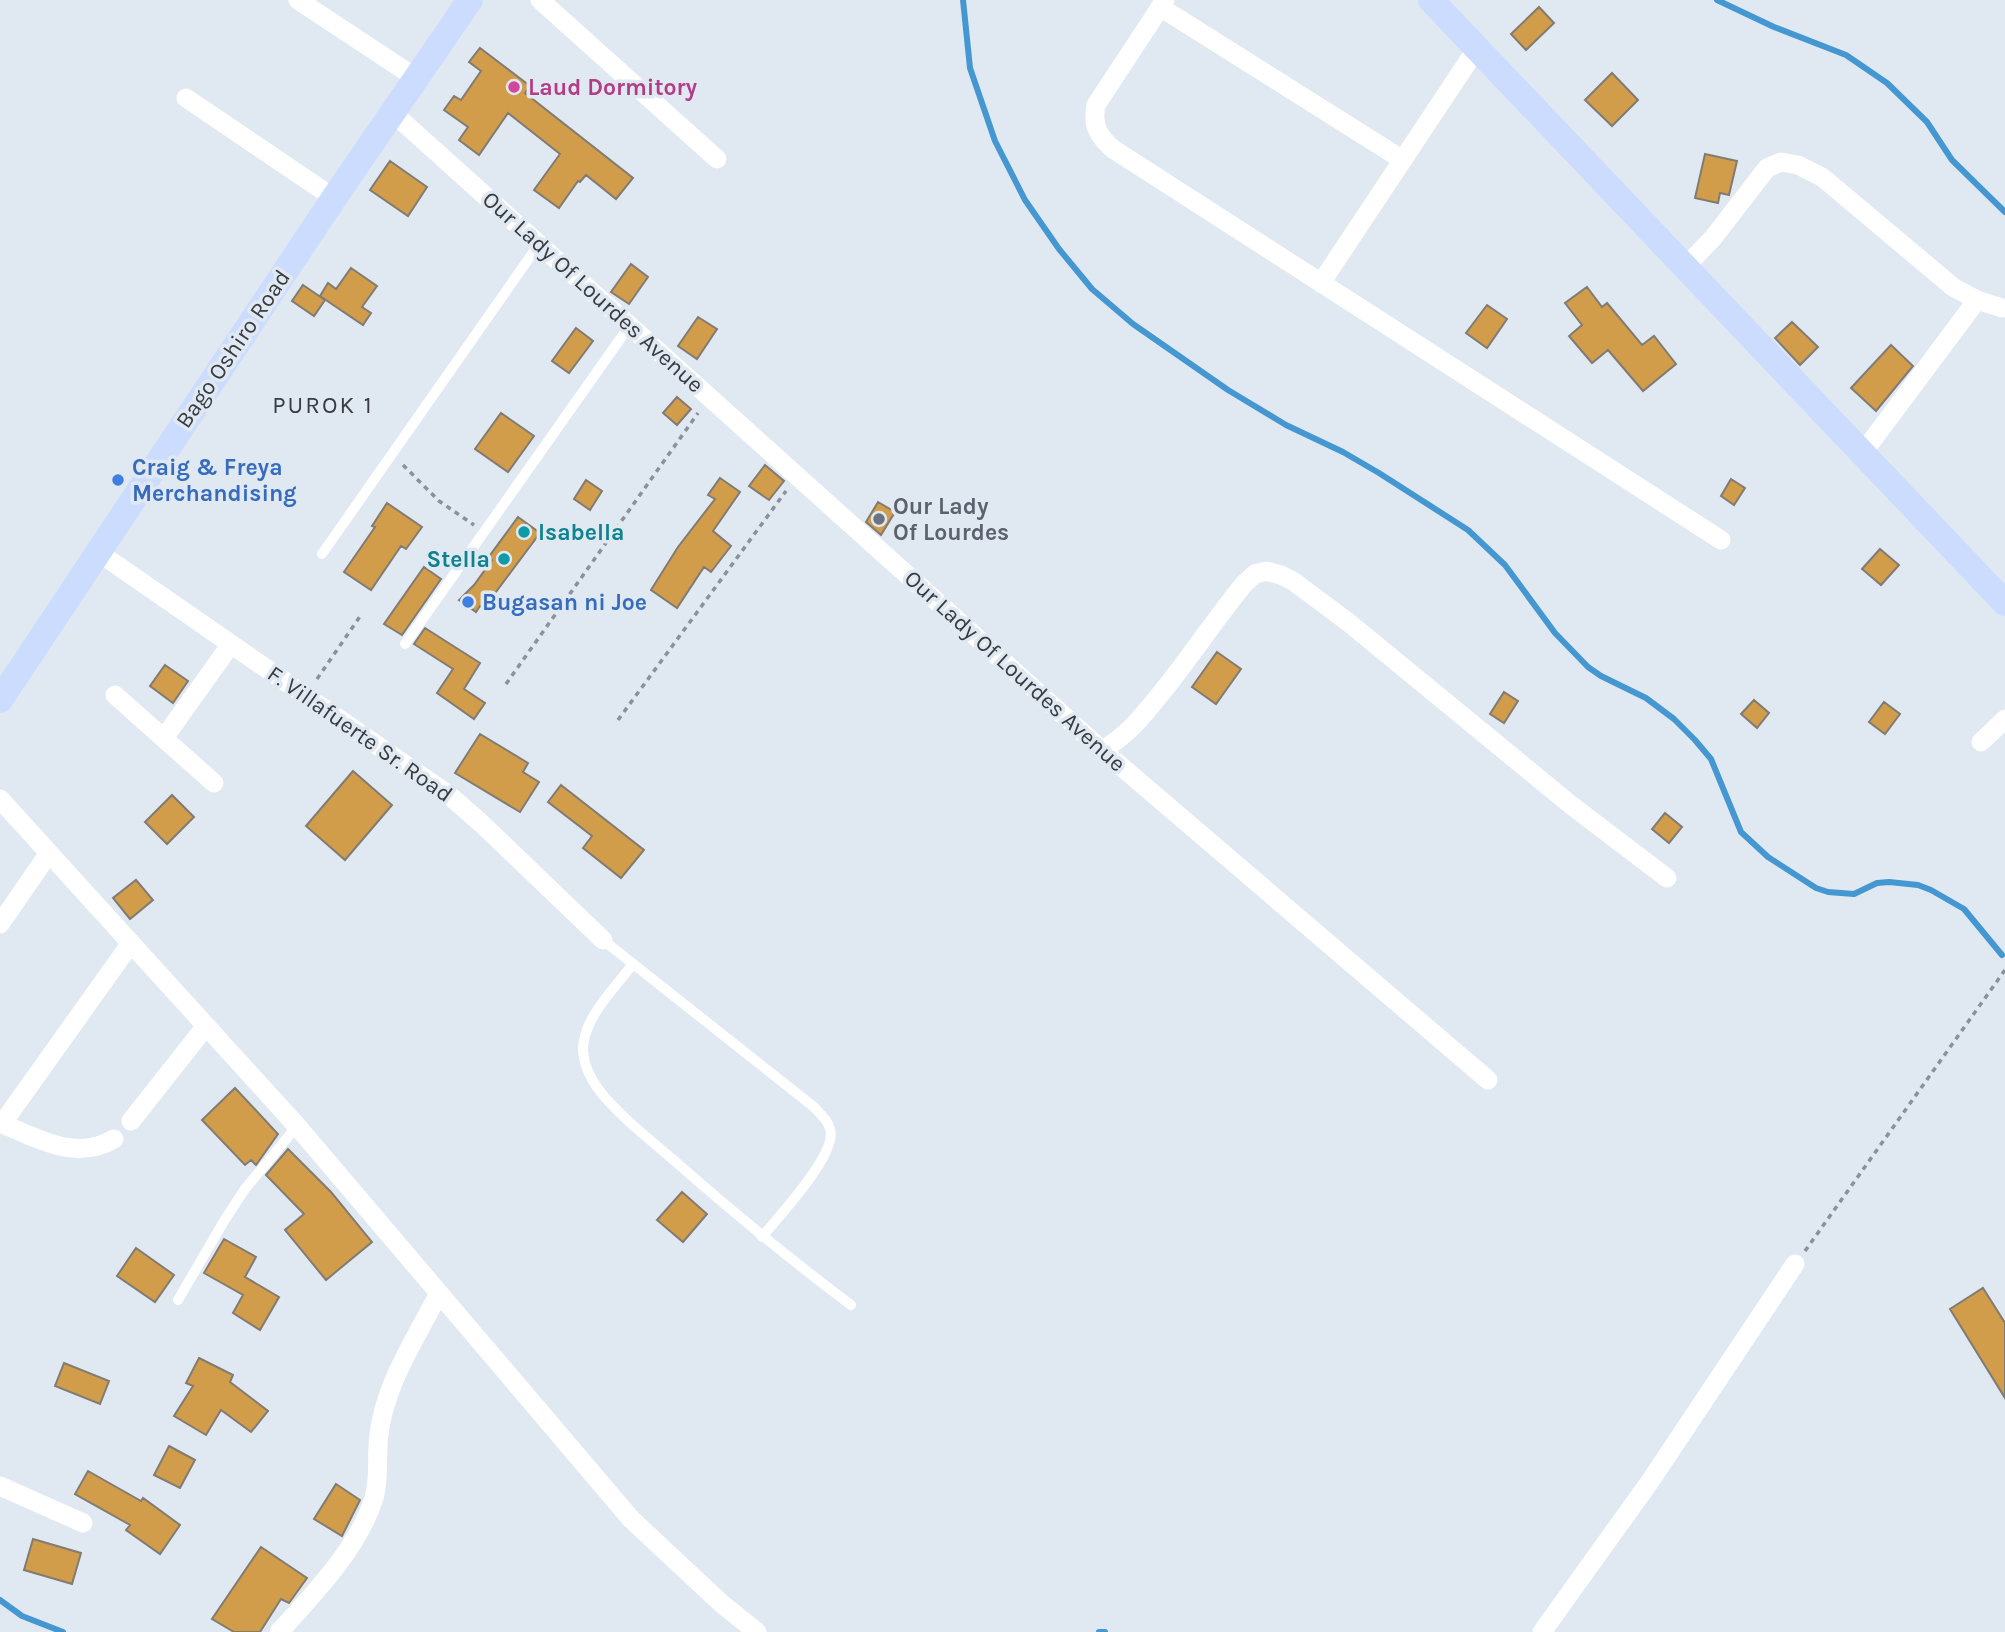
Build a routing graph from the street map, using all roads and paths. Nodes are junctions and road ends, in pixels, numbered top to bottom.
1 (298, 0) edge
2 (470, 0) edge
3 (540, 0) edge
4 (1432, 0) edge
5 (1163, 3) edge
6 (1477, 48) junction
7 (416, 78) junction
8 (186, 98) dead end
9 (393, 113) junction
10 (717, 159) dead end
11 (1403, 160) junction
12 (334, 198) junction
13 (539, 244) junction
14 (1685, 267) junction
15 (1321, 283) junction
16 (1977, 300) junction
17 (2002, 308) dead end
18 (630, 325) junction
19 (709, 397) junction
20 (393, 453) junction
21 (1862, 454) junction
22 (797, 475) junction
23 (485, 531) junction
24 (1720, 540) dead end
25 (97, 552) junction
26 (322, 554) dead end
27 (2005, 603) edge
28 (361, 615) dead end
29 (231, 644) junction
30 (405, 644) dead end
31 (506, 684) dead end
32 (115, 695) dead end
33 (306, 695) junction
34 (0, 700) edge
35 (2005, 719) edge
36 (618, 720) dead end
37 (164, 738) junction
38 (1981, 742) dead end
39 (1102, 750) junction
40 (214, 783) dead end
41 (0, 799) edge
42 (49, 853) junction
43 (1667, 878) dead end
44 (0, 924) edge
45 (603, 940) joint
46 (131, 943) junction
47 (633, 964) junction
48 (2005, 970) edge
49 (206, 1026) junction
50 (1488, 1080) dead end
51 (131, 1121) dead end
52 (1, 1123) edge
53 (297, 1126) junction
54 (114, 1139) dead end
55 (762, 1237) junction
56 (1795, 1264) joint
57 (439, 1293) junction
58 (178, 1300) dead end
59 (851, 1306) dead end
60 (0, 1486) edge
61 (83, 1523) dead end
62 (279, 1632) edge
63 (757, 1632) edge
64 (1542, 1632) edge

1 - 7 street
2 - 7 street, Bago Oshiro Road
3 - 10 street
4 - 6 street
5 - 11 street
5 - 15 street
6 - 11 street
6 - 14 street
7 - 9 street, Bago Oshiro Road
8 - 12 street
9 - 12 street, Bago Oshiro Road
9 - 13 street, Our Lady Of Lourdes Avenue
11 - 15 street
12 - 25 street, Bago Oshiro Road
13 - 18 street, Our Lady Of Lourdes Avenue
13 - 20 lane
14 - 16 street
14 - 21 street
15 - 24 street
16 - 17 street
16 - 21 street
18 - 19 street, Our Lady Of Lourdes Avenue
18 - 23 lane
19 - 22 street, Our Lady Of Lourdes Avenue
19 - 31 path
20 - 23 path
20 - 26 lane
21 - 27 street
22 - 36 path
22 - 39 street, Our Lady Of Lourdes Avenue
23 - 30 lane
25 - 29 street, F. Villafuerte Sr. Road
25 - 34 street, Bago Oshiro Road
28 - 33 path
29 - 33 street, F. Villafuerte Sr. Road
29 - 37 street
32 - 37 street
33 - 45 street, F. Villafuerte Sr. Road
35 - 38 street
37 - 40 street
39 - 43 street
39 - 50 street, Our Lady Of Lourdes Avenue
41 - 42 street
42 - 44 street
42 - 46 street
45 - 47 lane
46 - 49 street
46 - 52 street
47 - 55 lane
47 - 55 lane
48 - 56 path
49 - 51 street
49 - 53 street
52 - 54 street
53 - 57 street
53 - 58 lane
55 - 59 lane
56 - 64 street
57 - 62 street
57 - 63 street
60 - 61 street

